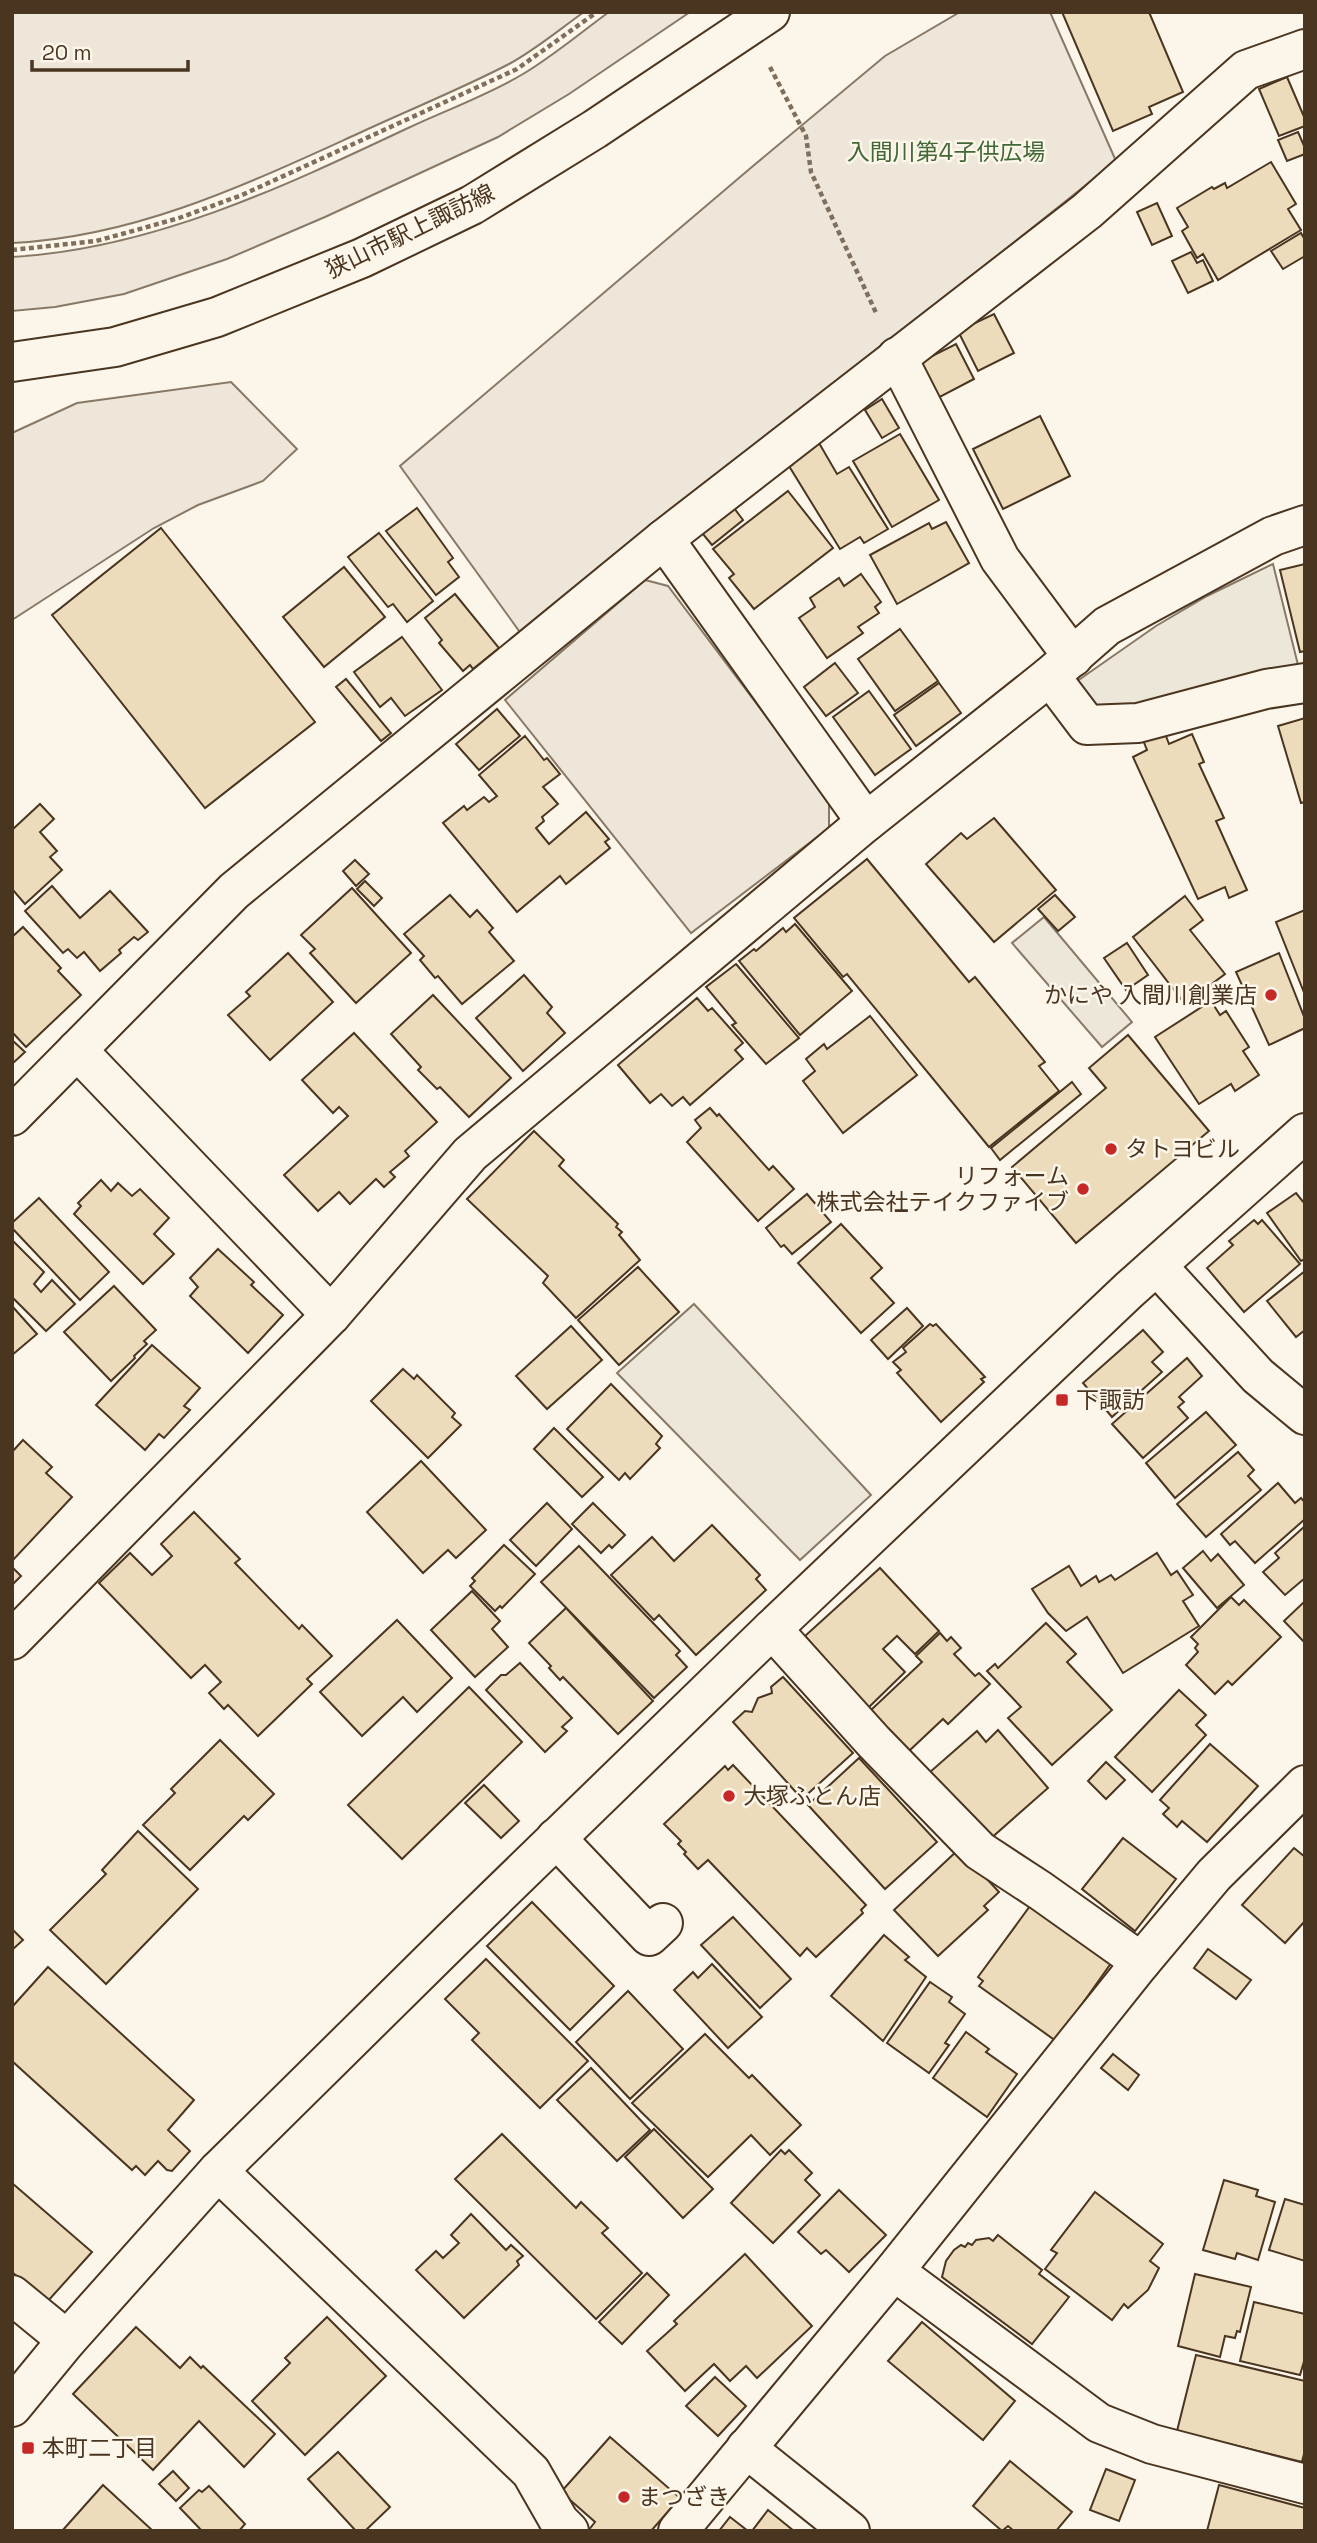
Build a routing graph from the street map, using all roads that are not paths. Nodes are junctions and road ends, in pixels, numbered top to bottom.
1 (759, 19) edge
2 (1305, 49) edge
3 (897, 357) junction
4 (12, 362) edge
5 (1305, 525) edge
6 (664, 539) junction
7 (1061, 666) junction
8 (1305, 683) edge
9 (866, 822) junction
10 (77, 1050) junction
11 (12, 1116) edge
12 (1305, 1133) edge
13 (1157, 1266) junction
14 (331, 1315) junction
15 (1305, 1415) edge
16 (772, 1629) junction
17 (12, 1640) edge
18 (1305, 1785) edge
19 (556, 1838) junction
20 (663, 1923) dead end
21 (1141, 1962) junction
22 (218, 2171) junction
23 (894, 2271) junction
24 (12, 2295) edge
25 (67, 2340) junction
26 (12, 2407) edge
27 (746, 2448) junction
28 (1305, 2484) edge
29 (569, 2531) edge
30 (678, 2531) edge
31 (850, 2531) edge

1 - 4 street, 狭山市駅上諏訪線
2 - 3 street
3 - 6 street
3 - 7 street
5 - 7 street
6 - 9 street
6 - 10 street
7 - 8 street
7 - 9 street
9 - 14 street
10 - 11 street
10 - 14 street
12 - 13 street
13 - 15 street
13 - 16 street
14 - 17 street
16 - 19 street
16 - 21 street
18 - 21 street
19 - 20 street
19 - 22 street
21 - 23 street
22 - 25 street
22 - 29 street
23 - 27 street
23 - 28 street
24 - 25 street
25 - 26 street
27 - 30 street
27 - 31 street

